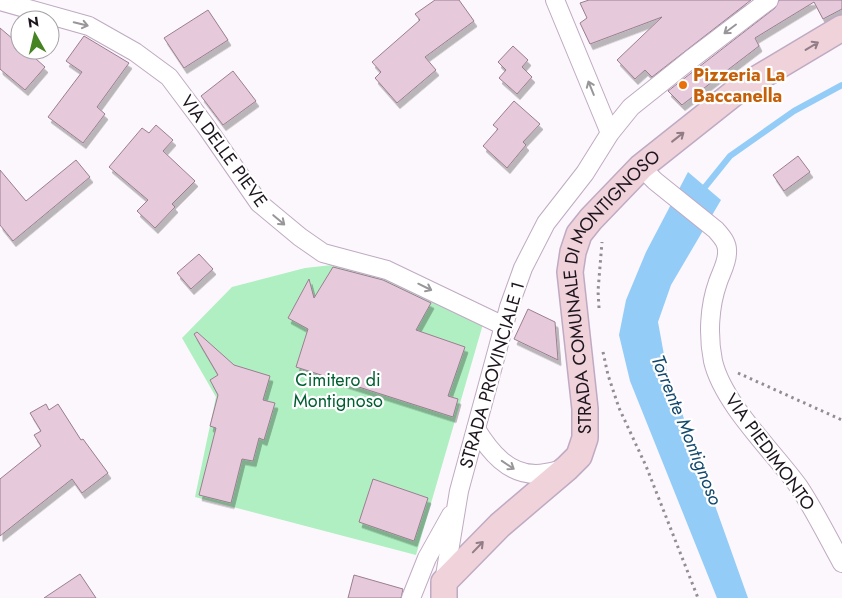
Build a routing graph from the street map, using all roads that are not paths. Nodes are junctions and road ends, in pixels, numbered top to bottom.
1 (555, 0) edge
2 (769, 0) edge
3 (0, 1) edge
4 (842, 28) edge
5 (610, 133) junction
6 (648, 174) junction
7 (504, 326) junction
8 (476, 429) junction
9 (567, 468) junction
10 (457, 505) junction
11 (842, 563) edge
12 (444, 590) edge
13 (411, 598) edge

5 -> 1 street
2 -> 5 street, STRADA PROVINCIALE 1
3 -> 7 street, VIA DELLE PIEVE
6 -> 4 street, STRADA COMUNALE DI MONTIGNOSO
5 - 7 street, STRADA PROVINCIALE 1
6 - 9 street, STRADA COMUNALE DI MONTIGNOSO
6 - 11 street, VIA PIEDIMONTO
7 - 8 street, STRADA PROVINCIALE 1
8 -> 9 street
8 - 10 street, STRADA PROVINCIALE 1
12 -> 9 street, STRADA COMUNALE DI MONTIGNOSO
10 - 12 street, STRADA PROVINCIALE 1
10 - 13 street

